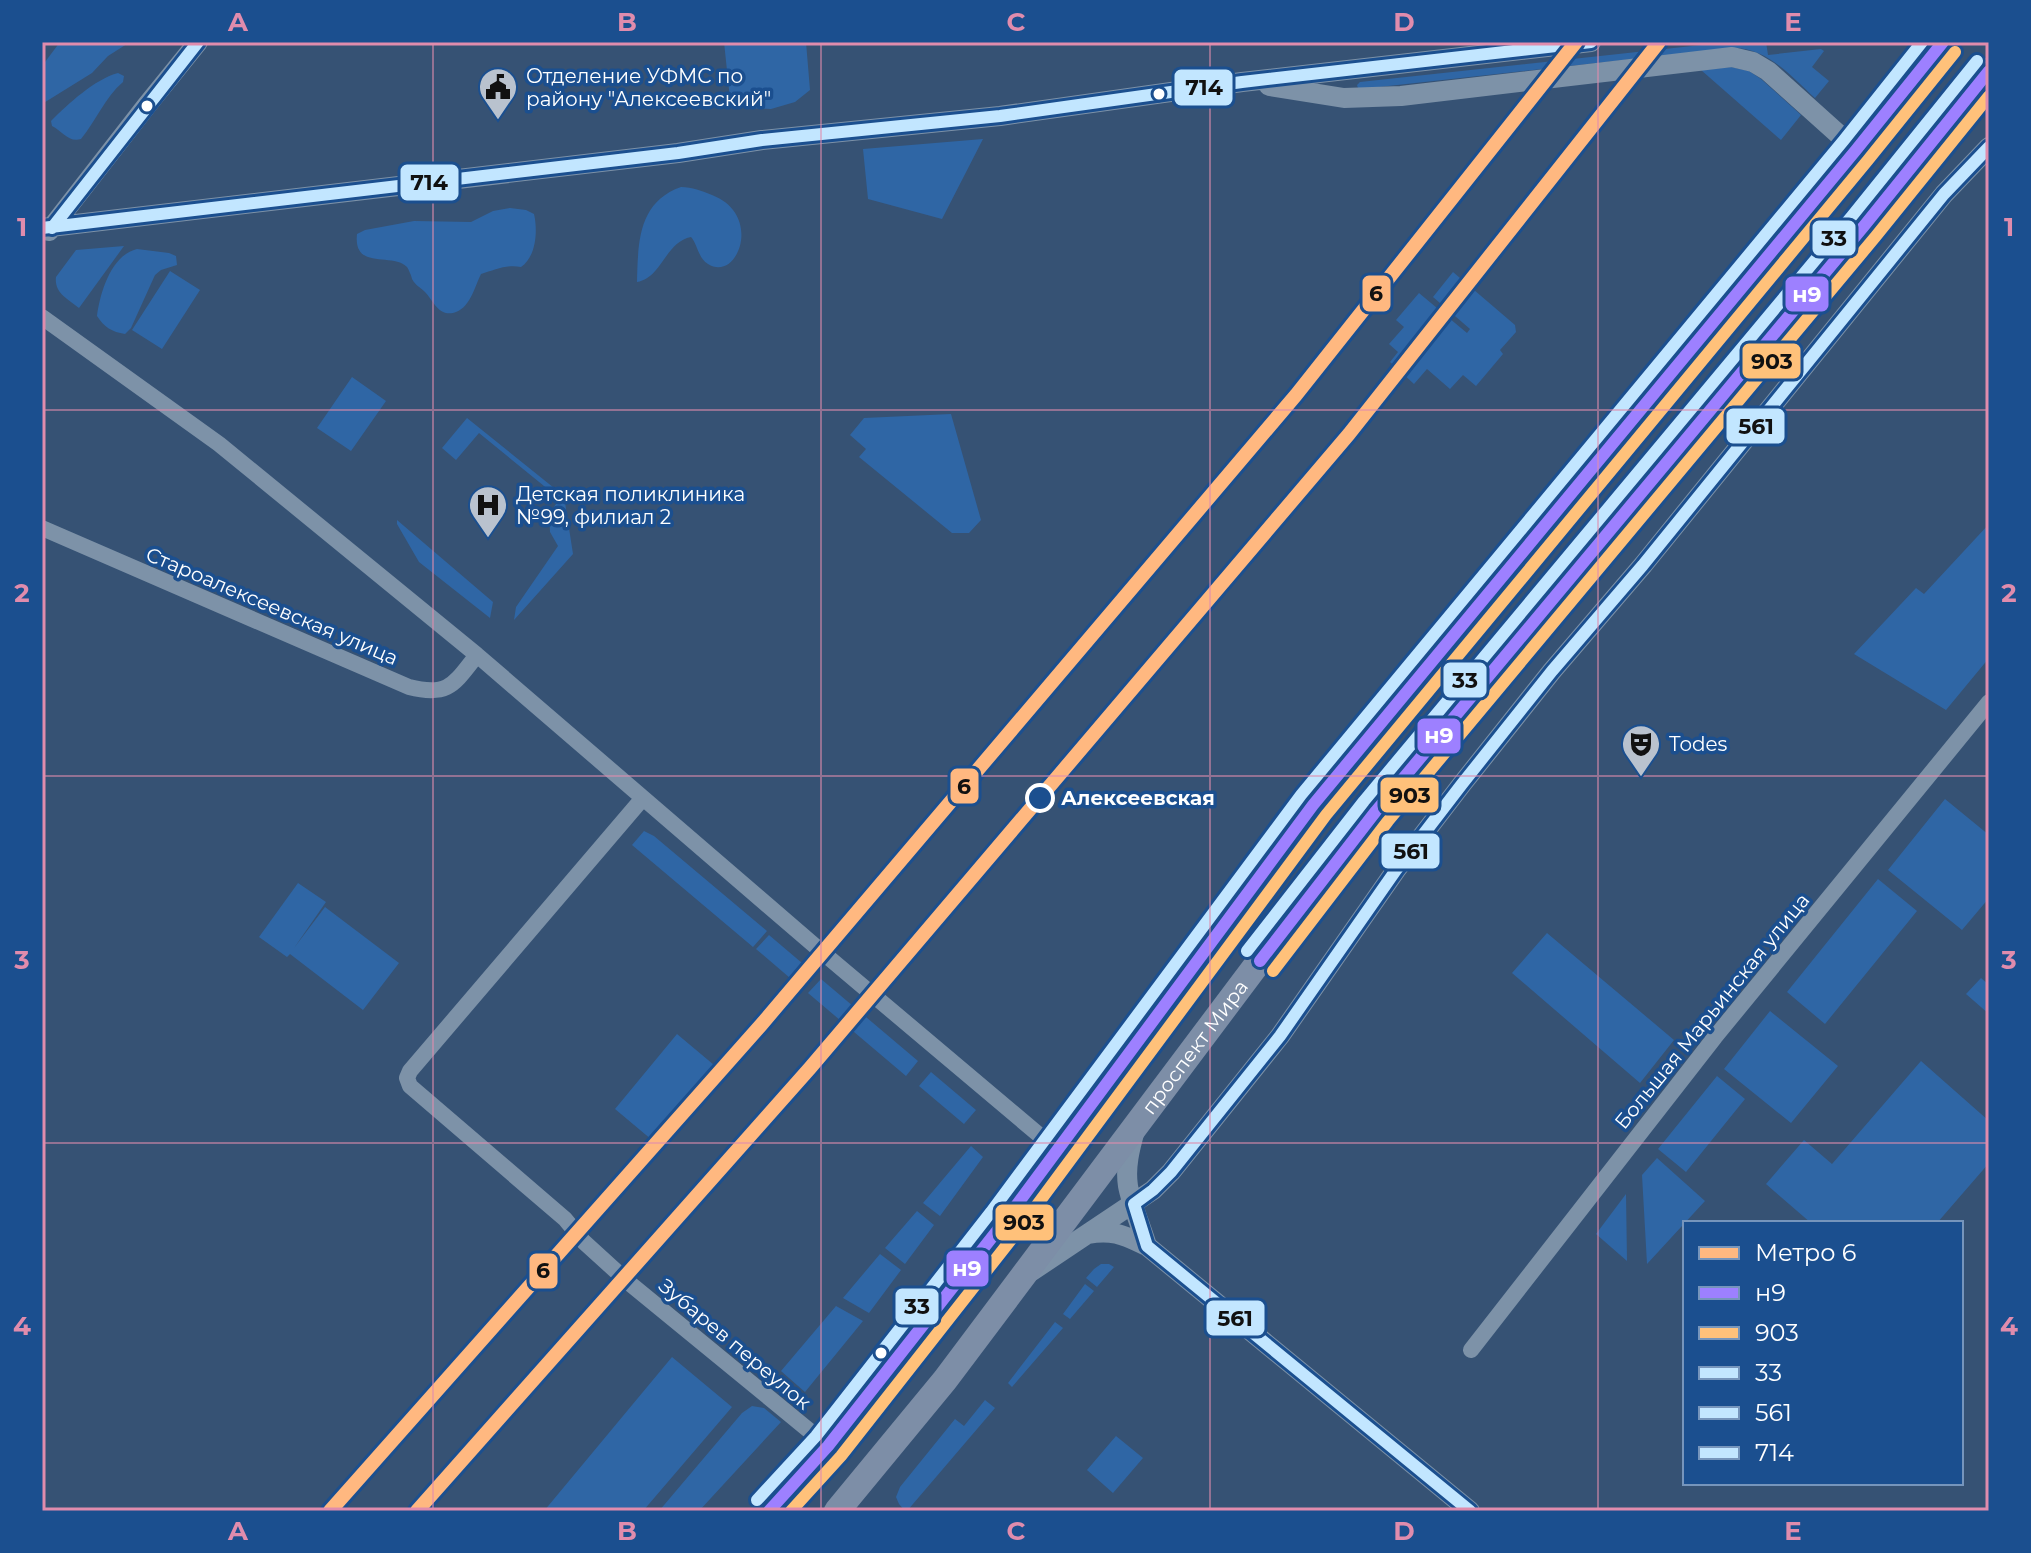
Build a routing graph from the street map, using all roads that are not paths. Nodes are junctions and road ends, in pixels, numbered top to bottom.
1 (198, 42) edge
2 (1591, 42) edge
3 (1943, 42) edge
4 (1989, 71) edge
5 (1242, 82) junction
6 (1989, 147) edge
7 (1856, 150) junction
8 (45, 232) edge
9 (42, 317) edge
10 (42, 528) edge
11 (477, 655) junction
12 (1989, 702) edge
13 (643, 798) junction
14 (1135, 1130) junction
15 (1057, 1150) junction
16 (1134, 1204) junction
17 (1088, 1235) junction
18 (1147, 1246) junction
19 (1025, 1276) junction
20 (1471, 1350) dead end
21 (828, 1446) junction
22 (769, 1511) edge
23 (837, 1511) edge
24 (1470, 1511) edge

1 - 8 street
2 - 5 street
3 - 7 main road
4 - 14 main road, проспект Мира
5 - 7 street
5 - 8 street
6 - 16 street
7 - 15 main road
9 - 11 street
10 - 11 street, Староалексеевская улица
11 - 13 street
12 - 20 street, Большая Марьинская улица
13 - 15 street
13 - 21 street, Зубарев переулок
14 - 16 street
14 - 19 main road, проспект Мира
15 - 21 main road
16 - 17 street
16 - 18 street
17 - 18 street
17 - 19 street
18 - 24 street
19 - 23 main road, проспект Мира
21 - 22 main road

